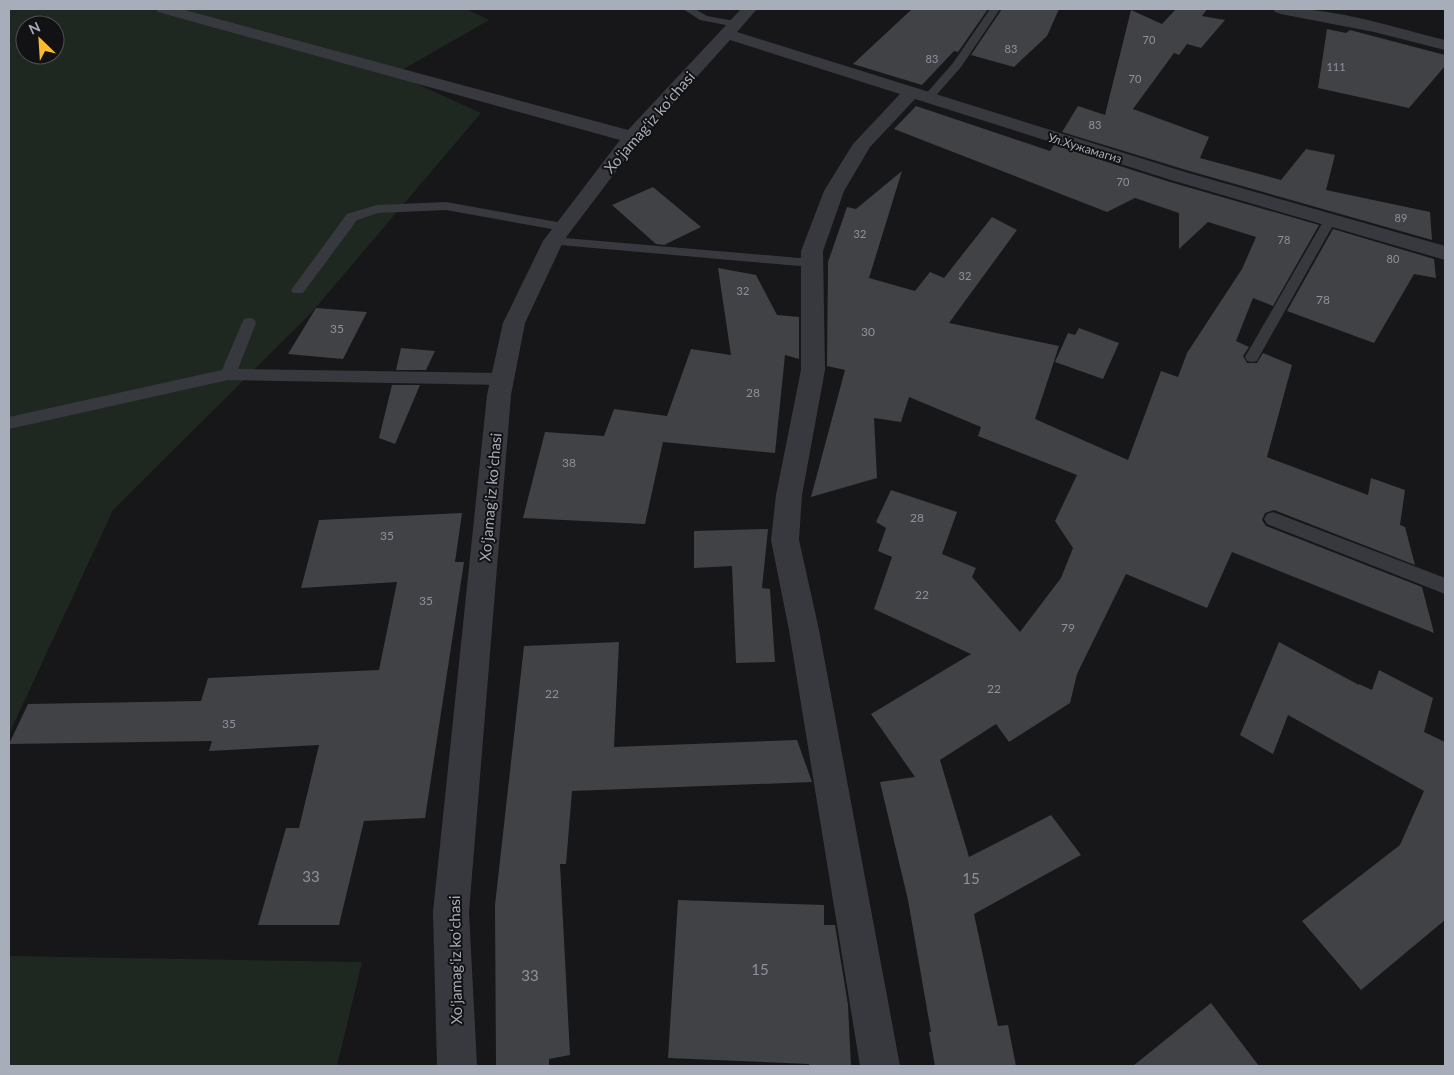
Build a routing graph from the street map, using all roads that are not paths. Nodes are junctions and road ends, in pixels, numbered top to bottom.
1 (164, 9) edge
2 (688, 9) edge
3 (995, 9) edge
4 (1281, 9) edge
5 (738, 22) edge
6 (1445, 44) edge
7 (920, 96) junction
8 (632, 137) junction
9 (1330, 220) junction
10 (558, 234) junction
11 (1445, 253) edge
12 (811, 263) junction
13 (298, 290) dead end
14 (249, 323) dead end
15 (1252, 357) dead end
16 (228, 374) junction
17 (502, 379) junction
18 (9, 423) edge
19 (1274, 518) dead end
20 (1445, 586) edge
21 (457, 1066) edge
22 (880, 1066) edge

1 - 8 street
2 - 5 lane
3 - 7 lane
4 - 6 street
5 - 7 street, Ул.Хужамагиз
5 - 8 street, Xoʻjamagʻiz koʻchasi
7 - 9 street, Ул.Хужамагиз
7 - 12 street
8 - 10 street, Xoʻjamagʻiz koʻchasi
9 - 11 street, Ул.Хужамагиз
9 - 15 lane
10 - 12 lane
10 - 13 lane
10 - 17 street, Xoʻjamagʻiz koʻchasi
12 - 22 street
14 - 16 lane
16 - 17 lane
16 - 18 lane
17 - 21 street, Xoʻjamagʻiz koʻchasi
19 - 20 lane

